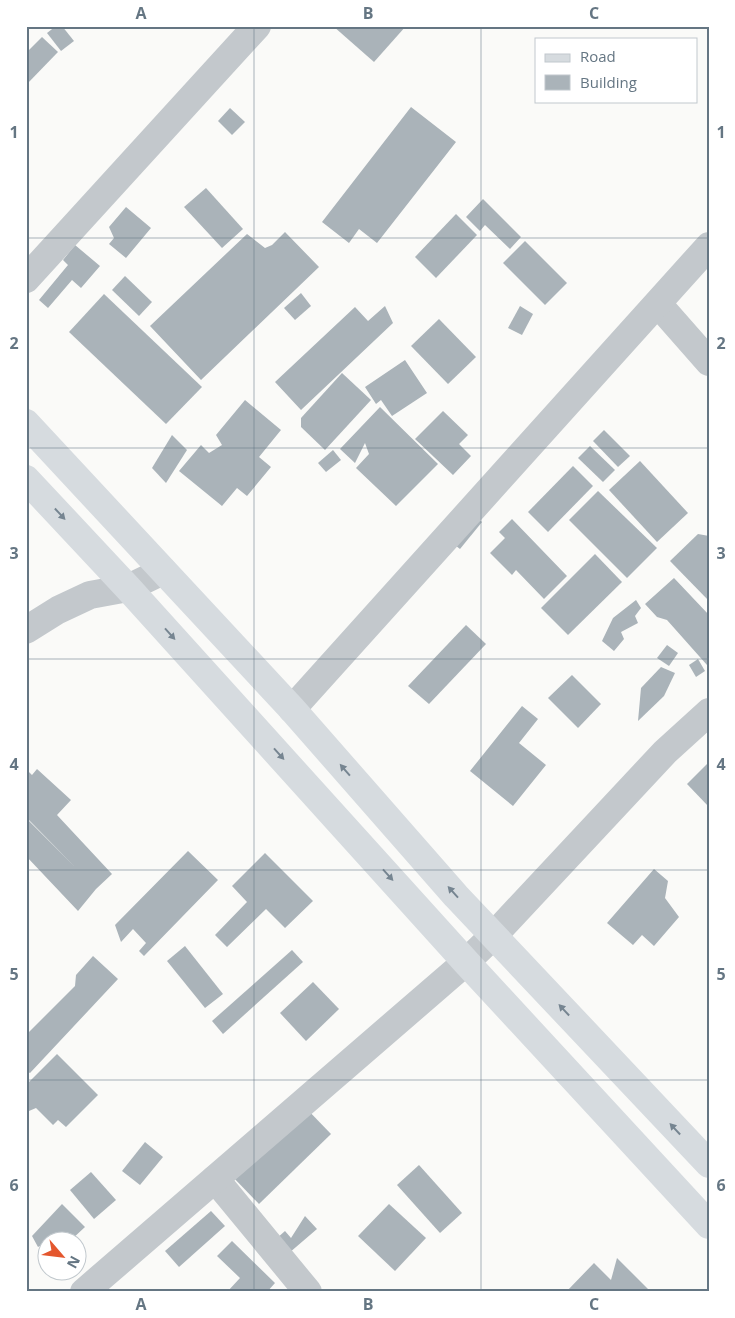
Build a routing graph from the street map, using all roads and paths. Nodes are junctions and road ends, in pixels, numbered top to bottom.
1 (258, 26) edge
2 (709, 246) edge
3 (26, 279) edge
4 (658, 304) junction
5 (709, 362) edge
6 (26, 423) edge
7 (26, 479) edge
8 (164, 571) junction
9 (128, 588) junction
10 (26, 630) edge
11 (292, 709) junction
12 (709, 712) edge
13 (494, 935) junction
14 (466, 962) junction
15 (709, 1164) edge
16 (215, 1179) junction
17 (709, 1225) edge
18 (84, 1292) edge
19 (308, 1292) edge

1 - 3 street
2 - 4 street
4 - 5 street
4 - 11 street
6 - 8 main road
7 -> 9 main road
8 - 9 street
8 - 11 main road
9 - 10 street
9 -> 14 main road
13 -> 11 main road
12 - 13 street
13 - 14 street
15 -> 13 main road
14 - 16 street
14 - 17 main road
16 - 18 street
16 - 19 street

